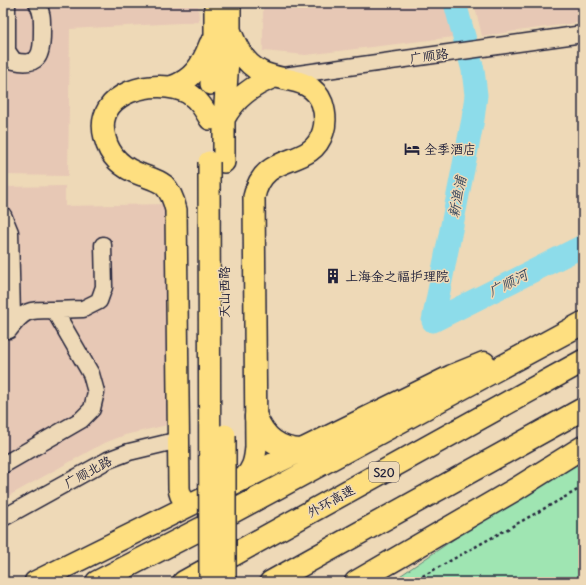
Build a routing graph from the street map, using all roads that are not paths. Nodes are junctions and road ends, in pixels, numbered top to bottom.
1 (7, 3) edge
2 (37, 3) edge
3 (215, 3) edge
4 (230, 3) edge
5 (223, 31) junction
6 (583, 34) edge
7 (274, 77) junction
8 (171, 87) junction
9 (217, 119) junction
10 (216, 162) junction
11 (3, 215) edge
12 (103, 245) dead end
13 (54, 310) junction
14 (583, 323) edge
15 (6, 332) edge
16 (552, 340) junction
17 (583, 360) edge
18 (583, 409) edge
19 (256, 417) junction
20 (179, 440) junction
21 (583, 447) edge
22 (302, 450) junction
23 (3, 465) edge
24 (243, 479) junction
25 (179, 488) junction
26 (195, 503) junction
27 (3, 518) edge
28 (163, 519) junction
29 (414, 549) junction
30 (35, 582) edge
31 (98, 582) edge
32 (184, 582) edge
33 (210, 582) edge
34 (225, 582) edge
35 (271, 582) edge
36 (356, 582) edge
37 (369, 582) edge

1 - 2 street
3 - 5 main road, 天山西路
4 - 5 main road, 天山西路
5 - 7 main road
5 - 8 main road
5 - 9 main road, 天山西路
6 - 7 street, 广顺路
7 - 9 main road
7 - 19 main road
8 - 9 main road
8 - 20 main road
9 - 10 main road, 天山西路
10 - 33 main road, 天山西路, bridge
10 - 34 main road, 天山西路, bridge
11 - 15 street
12 - 13 street
13 - 15 street
13 - 23 street
14 - 16 highway
16 - 22 highway
16 - 31 highway
17 - 32 highway, 外环高速 / S20
18 - 35 highway
19 - 22 highway
19 - 24 main road
20 - 25 main road
20 - 27 street, 广顺北路
21 - 29 highway
22 - 24 highway
24 - 26 main road
25 - 26 main road
25 - 28 main road
26 - 28 main road
28 - 30 main road
29 - 36 highway
29 - 37 highway

